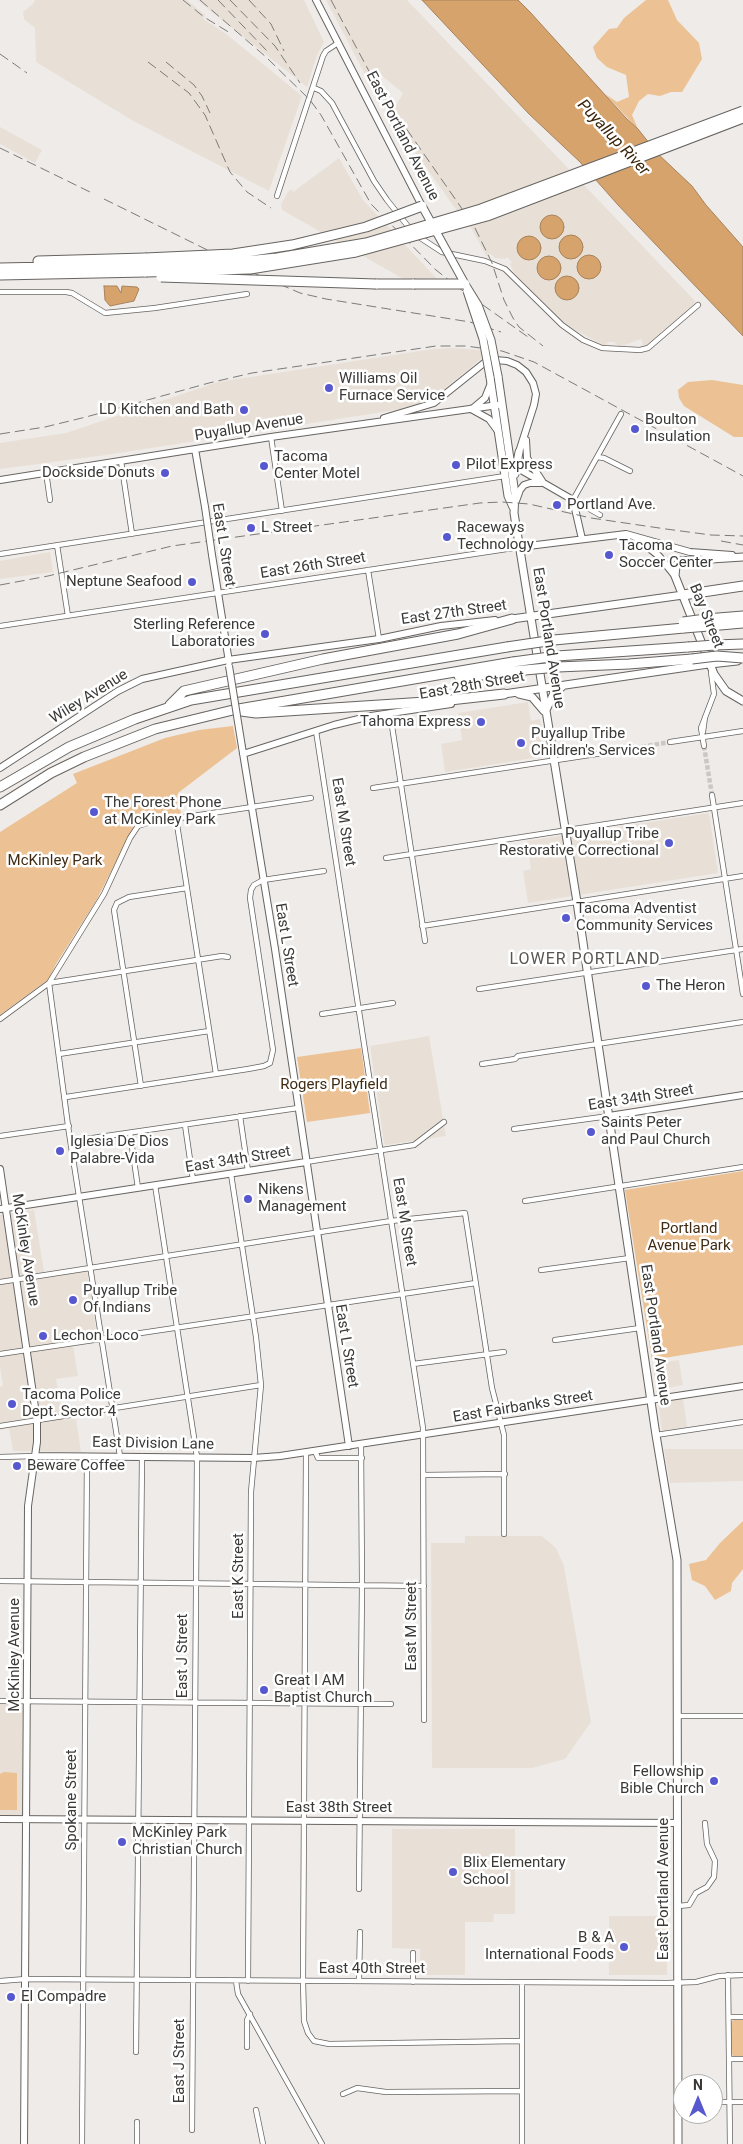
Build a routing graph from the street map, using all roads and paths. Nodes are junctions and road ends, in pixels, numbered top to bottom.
1 (316, 0) edge
2 (338, 43) junction
3 (314, 88) junction
4 (743, 111) edge
5 (743, 118) edge
6 (277, 196) dead end
7 (421, 203) junction
8 (0, 264) edge
9 (0, 268) edge
10 (146, 268) junction
11 (0, 275) edge
12 (465, 284) junction
13 (0, 292) edge
14 (246, 294) dead end
15 (698, 305) dead end
16 (493, 379) junction
17 (498, 405) junction
18 (471, 410) junction
19 (621, 414) dead end
20 (369, 423) junction
21 (528, 427) junction
22 (498, 431) junction
23 (271, 437) junction
24 (195, 449) junction
25 (520, 452) joint
26 (597, 457) junction
27 (121, 461) junction
28 (514, 466) junction
29 (630, 471) dead end
30 (46, 472) junction
31 (505, 476) junction
32 (0, 480) edge
33 (514, 484) junction
34 (544, 484) junction
35 (50, 500) dead end
36 (574, 500) junction
37 (514, 507) junction
38 (282, 510) junction
39 (600, 515) dead end
40 (132, 534) junction
41 (631, 534) junction
42 (582, 539) junction
43 (57, 545) junction
44 (520, 547) junction
45 (0, 554) edge
46 (743, 556) edge
47 (368, 570) junction
48 (676, 579) junction
49 (743, 586) edge
50 (218, 593) junction
51 (683, 594) junction
52 (662, 598) junction
53 (68, 616) junction
54 (531, 616) junction
55 (743, 616) edge
56 (512, 619) junction
57 (707, 623) junction
58 (743, 623) edge
59 (0, 626) edge
60 (380, 639) junction
61 (743, 644) edge
62 (743, 660) edge
63 (229, 663) junction
64 (710, 663) junction
65 (513, 666) junction
66 (565, 685) junction
67 (542, 688) junction
68 (508, 694) junction
69 (743, 702) edge
70 (168, 707) junction
71 (233, 710) junction
72 (545, 712) junction
73 (390, 713) junction
74 (316, 731) junction
75 (743, 731) edge
76 (703, 734) junction
77 (670, 742) tunnel mouth
78 (704, 746) tunnel mouth
79 (629, 749) tunnel mouth
80 (243, 750) junction
81 (554, 761) junction
82 (0, 768) edge
83 (401, 784) junction
84 (0, 787) edge
85 (373, 788) dead end
86 (712, 795) tunnel mouth
87 (311, 798) dead end
88 (743, 804) edge
89 (0, 805) edge
90 (251, 807) junction
91 (714, 808) junction
92 (176, 818) junction
93 (566, 831) junction
94 (412, 854) junction
95 (386, 858) dead end
96 (324, 871) dead end
97 (743, 876) edge
98 (726, 879) junction
99 (263, 880) junction
100 (187, 888) junction
101 (577, 902) junction
102 (422, 926) junction
103 (425, 941) dead end
104 (743, 949) edge
105 (736, 950) junction
106 (228, 957) dead end
107 (198, 960) junction
108 (122, 972) junction
109 (588, 973) junction
110 (49, 983) junction
111 (479, 989) dead end
112 (743, 994) edge
113 (393, 1003) dead end
114 (359, 1008) junction
115 (322, 1014) dead end
116 (0, 1019) edge
117 (743, 1022) edge
118 (209, 1031) junction
119 (133, 1043) junction
120 (598, 1044) junction
121 (59, 1054) junction
122 (482, 1064) dead end
123 (216, 1074) junction
124 (141, 1086) junction
125 (743, 1095) edge
126 (66, 1097) junction
127 (298, 1108) junction
128 (240, 1116) junction
129 (609, 1116) junction
130 (444, 1122) dead end
131 (185, 1125) junction
132 (69, 1126) junction
133 (514, 1129) dead end
134 (130, 1133) junction
135 (0, 1136) edge
136 (72, 1141) junction
137 (380, 1150) junction
138 (306, 1162) junction
139 (743, 1167) edge
140 (0, 1169) edge
141 (248, 1171) junction
142 (231, 1174) junction
143 (193, 1180) junction
144 (155, 1185) junction
145 (619, 1186) junction
146 (138, 1188) junction
147 (81, 1196) junction
148 (525, 1201) dead end
149 (3, 1209) edge
150 (391, 1221) junction
151 (317, 1233) junction
152 (242, 1244) junction
153 (167, 1256) junction
154 (630, 1258) junction
155 (91, 1268) junction
156 (541, 1270) dead end
157 (17, 1279) junction
158 (0, 1282) edge
159 (476, 1283) junction
160 (402, 1293) junction
161 (327, 1304) junction
162 (253, 1316) junction
163 (178, 1327) junction
164 (640, 1328) junction
165 (102, 1339) junction
166 (556, 1340) dead end
167 (28, 1350) junction
168 (504, 1352) dead end
169 (486, 1353) junction
170 (0, 1354) edge
171 (413, 1364) junction
172 (261, 1385) junction
173 (743, 1386) edge
174 (189, 1397) junction
175 (651, 1400) junction
176 (113, 1409) junction
177 (37, 1421) junction
178 (743, 1422) edge
179 (500, 1423) junction
180 (0, 1426) edge
181 (423, 1434) junction
182 (656, 1435) junction
183 (362, 1444) junction
184 (349, 1446) junction
185 (315, 1451) junction
186 (306, 1453) junction
187 (35, 1456) junction
188 (87, 1456) junction
189 (120, 1456) junction
190 (142, 1456) junction
191 (0, 1457) edge
192 (197, 1457) junction
193 (253, 1458) junction
194 (362, 1458) junction
195 (505, 1474) junction
196 (423, 1475) junction
197 (504, 1534) dead end
198 (0, 1582) edge
199 (28, 1582) junction
200 (86, 1582) junction
201 (141, 1583) junction
202 (196, 1583) junction
203 (252, 1584) junction
204 (306, 1584) junction
205 (362, 1584) junction
206 (424, 1586) junction
207 (0, 1701) edge
208 (27, 1701) junction
209 (85, 1702) junction
210 (140, 1702) junction
211 (195, 1702) junction
212 (251, 1703) junction
213 (305, 1703) junction
214 (361, 1703) junction
215 (391, 1704) dead end
216 (678, 1716) junction
217 (743, 1716) edge
218 (424, 1720) dead end
219 (0, 1819) edge
220 (26, 1820) junction
221 (85, 1820) junction
222 (140, 1820) junction
223 (195, 1820) junction
224 (250, 1820) junction
225 (305, 1821) junction
226 (360, 1821) junction
227 (678, 1823) junction
228 (705, 1823) dead end
229 (359, 1890) dead end
230 (678, 1906) junction
231 (360, 1932) dead end
232 (413, 1953) dead end
233 (728, 1975) junction
234 (743, 1975) edge
235 (26, 1979) junction
236 (83, 1980) junction
237 (138, 1980) junction
238 (193, 1980) junction
239 (0, 1981) edge
240 (236, 1981) junction
241 (248, 1981) junction
242 (303, 1981) junction
243 (359, 1981) junction
244 (413, 1982) junction
245 (522, 1982) junction
246 (678, 1983) junction
247 (250, 2014) junction
248 (728, 2017) junction
249 (743, 2017) edge
250 (521, 2041) junction
251 (247, 2047) dead end
252 (136, 2052) dead end
253 (743, 2059) edge
254 (729, 2060) junction
255 (680, 2074) edge
256 (522, 2091) junction
257 (343, 2094) dead end
258 (723, 2102) edge
259 (729, 2102) junction
260 (743, 2102) edge
261 (256, 2110) dead end
262 (137, 2122) dead end
263 (679, 2124) edge
264 (192, 2130) dead end
265 (24, 2144) edge
266 (82, 2144) edge
267 (137, 2144) edge
268 (263, 2144) edge
269 (322, 2144) edge
270 (522, 2144) edge
271 (678, 2144) edge
272 (730, 2144) edge

1 - 2 street, East Portland Avenue
2 - 3 street
2 - 7 street, East Portland Avenue
3 - 6 street
3 - 15 street
4 - 10 highway, bridge
5 - 10 highway, bridge
7 - 10 highway, bridge
7 - 12 main road, East Portland Avenue, bridge
8 - 10 highway
9 - 10 highway
10 - 11 highway
10 - 12 highway, bridge
12 - 16 main road, East Portland Avenue, bridge
13 - 14 street
16 - 17 main road, East Portland Avenue
16 - 18 street
17 - 18 street, Puyallup Avenue
17 - 22 main road, East Portland Avenue
17 - 28 main road, East Portland Avenue
18 - 20 street, Puyallup Avenue
18 - 22 street
19 - 26 street
20 - 21 street
20 - 23 street, Puyallup Avenue
21 - 25 street
21 - 34 street
22 - 31 main road, East Portland Avenue
23 - 24 street, Puyallup Avenue
23 - 38 street
24 - 27 street, Puyallup Avenue
24 - 50 street, East L Street, bridge
25 - 28 main road
26 - 29 street
26 - 36 street
27 - 30 street, Puyallup Avenue
27 - 40 street
28 - 33 main road, East Portland Avenue
28 - 34 street
30 - 32 street, Puyallup Avenue
30 - 35 street
31 - 33 street
31 - 37 main road, East Portland Avenue
31 - 38 street
33 - 37 main road, East Portland Avenue
34 - 36 street
34 - 37 street
36 - 39 street
36 - 42 street
37 - 44 main road, East Portland Avenue
38 - 40 street
40 - 43 street
41 - 42 street, East 26th Street
41 - 46 street, Bay Street
41 - 48 street, Bay Street
42 - 44 street, East 26th Street
43 - 45 street
43 - 53 street
44 - 47 street, East 26th Street
44 - 54 main road, East Portland Avenue
46 - 48 main road, Bay Street
47 - 50 street, East 26th Street
47 - 60 street
48 - 51 main road, Bay Street
48 - 52 main road
49 - 51 highway
50 - 53 street, East 26th Street
50 - 63 street, East L Street
51 - 52 main road, East 27th Street
51 - 64 main road, Bay Street
52 - 54 main road, East 27th Street
53 - 59 street, East 26th Street
54 - 56 main road, East 27th Street
54 - 67 main road, East Portland Avenue
55 - 57 highway
56 - 60 street, East 27th Street
56 - 70 highway
57 - 58 highway
57 - 70 highway, bridge
60 - 63 street, East 27th Street
61 - 65 highway, bridge
62 - 64 highway
62 - 65 highway, bridge
63 - 80 street, East L Street, bridge
63 - 82 street, Wiley Avenue
64 - 66 main road, East 28th Street
64 - 69 main road, Bay Street
64 - 76 street
65 - 71 highway
66 - 67 main road, East 28th Street
66 - 72 main road
67 - 68 main road, East 28th Street
67 - 72 main road, East Portland Avenue
68 - 71 highway
68 - 72 main road
68 - 73 street, East 28th Street
70 - 84 highway
71 - 89 highway
72 - 81 main road, East Portland Avenue
73 - 74 street, East 28th Street
73 - 83 street
74 - 80 street, East 28th Street
74 - 114 street, East M Street
75 - 76 street
76 - 77 street
76 - 78 street
79 - 81 street
80 - 90 street, East L Street
81 - 83 street
81 - 93 main road, East Portland Avenue
83 - 85 street
83 - 94 street
86 - 91 street
87 - 90 street
88 - 91 street
90 - 92 street
90 - 99 street, East L Street
91 - 93 street
91 - 98 street
92 - 100 street
92 - 110 street
93 - 94 street
93 - 101 main road, East Portland Avenue
94 - 95 street
94 - 102 street
96 - 99 street
97 - 98 street
98 - 101 street
98 - 105 street
99 - 123 street
99 - 127 street, East L Street
100 - 107 street
100 - 108 street
101 - 102 street
101 - 109 main road, East Portland Avenue
102 - 103 street
104 - 105 street
105 - 109 street
105 - 112 street
106 - 107 street
107 - 108 street
107 - 118 street
108 - 110 street
108 - 119 street
109 - 111 street
109 - 120 main road, East Portland Avenue
110 - 116 street
110 - 121 street
113 - 114 street
114 - 115 street
114 - 137 street, East M Street
117 - 120 street
118 - 119 street
118 - 123 street
119 - 121 street
119 - 124 street
120 - 122 street
120 - 129 main road, East Portland Avenue
121 - 126 street
123 - 124 street
124 - 126 street
125 - 129 street, East 34th Street
126 - 132 street
127 - 128 street
127 - 138 street, East L Street
128 - 131 street
128 - 141 street
129 - 133 street, East 34th Street
129 - 145 main road, East Portland Avenue
130 - 137 street, East 34th Street
131 - 134 street
131 - 143 street
132 - 135 street
132 - 136 street
134 - 136 street
134 - 146 street
136 - 147 street
137 - 138 street, East 34th Street
137 - 150 street, East M Street
138 - 141 street, East 34th Street
138 - 151 street, East L Street
139 - 145 street
140 - 149 street, McKinley Avenue
141 - 142 street, East 34th Street
142 - 143 street, East 34th Street
142 - 152 street, East K Street
143 - 144 street, East 34th Street
144 - 146 street, East 34th Street
144 - 153 street, East J Street
145 - 148 street
145 - 154 main road, East Portland Avenue
146 - 147 street, East 34th Street
147 - 149 street, East 34th Street
147 - 155 street
149 - 157 street, McKinley Avenue
150 - 151 street
150 - 159 street
150 - 160 street, East M Street
151 - 152 street
151 - 161 street, East L Street
152 - 153 street
152 - 162 street, East K Street
153 - 155 street
153 - 163 street, East J Street
154 - 156 street
154 - 164 main road, East Portland Avenue
155 - 157 street
155 - 165 street
157 - 158 street
157 - 167 street, McKinley Avenue
159 - 160 street
159 - 169 street
160 - 161 street
160 - 171 street, East M Street
161 - 162 street
161 - 184 street, East L Street
162 - 163 street
162 - 172 street, East K Street
163 - 165 street
163 - 174 street, East J Street
164 - 166 street
164 - 175 main road, East Portland Avenue
165 - 167 street
165 - 176 street
167 - 170 street
167 - 177 street, McKinley Avenue
168 - 169 street
169 - 171 street
169 - 179 street
171 - 181 street, East M Street
172 - 174 street
172 - 193 street, East K Street
173 - 175 street, East Fairbanks Street
174 - 176 street
174 - 192 street, East J Street
175 - 179 street, East Fairbanks Street
175 - 182 main road, East Portland Avenue
176 - 177 street
176 - 189 street
177 - 180 street
177 - 187 street, McKinley Avenue
178 - 182 street
179 - 181 street, East Fairbanks Street
179 - 195 street
181 - 183 street, East Fairbanks Street
181 - 196 street, East M Street
182 - 216 main road, East Portland Avenue
183 - 184 street, East Fairbanks Street
183 - 194 street
184 - 185 street, East Fairbanks Street
185 - 186 street, East Fairbanks Street
185 - 194 street
186 - 193 street, East Division Lane
186 - 204 street
187 - 188 street, East Division Lane
187 - 191 street, East Division Lane
187 - 199 street, McKinley Avenue
188 - 189 street, East Division Lane
188 - 200 street, Spokane Street
189 - 190 street, East Division Lane
190 - 192 street, East Division Lane
190 - 201 street
192 - 193 street, East Division Lane
192 - 202 street, East J Street
193 - 203 street, East K Street
194 - 205 street
195 - 196 street
195 - 197 street
196 - 206 street, East M Street
198 - 199 street
199 - 200 street
199 - 208 street, McKinley Avenue
200 - 201 street
200 - 209 street, Spokane Street
201 - 202 street
201 - 210 street
202 - 203 street
202 - 211 street, East J Street
203 - 204 street
203 - 212 street, East K Street
204 - 205 street
204 - 213 street
205 - 206 street
205 - 214 street
206 - 218 street, East M Street
207 - 208 street
208 - 209 street
208 - 220 street, McKinley Avenue
209 - 210 street
209 - 221 street, Spokane Street
210 - 211 street
210 - 222 street
211 - 212 street
211 - 223 street, East J Street
212 - 213 street
212 - 224 street, East K Street
213 - 214 street
213 - 225 street
214 - 215 street
214 - 226 street
216 - 217 street
216 - 227 main road, East Portland Avenue
219 - 220 street, East 38th Street
220 - 221 street, East 38th Street
220 - 235 street, McKinley Avenue
221 - 222 street, East 38th Street
221 - 236 street, Spokane Street
222 - 223 street, East 38th Street
222 - 237 street
223 - 224 street, East 38th Street
223 - 238 street, East J Street
224 - 225 street, East 38th Street
224 - 241 street, East K Street
225 - 226 street, East 38th Street
225 - 242 street
226 - 227 street, East 38th Street
226 - 229 street
227 - 230 main road, East Portland Avenue
228 - 230 street
230 - 246 main road, East Portland Avenue
231 - 243 street
232 - 244 street
233 - 234 street, East 40th Street
233 - 246 street, East 40th Street
233 - 248 street
235 - 236 street, East 40th Street
235 - 239 street, East 40th Street
235 - 265 street, McKinley Avenue
236 - 237 street, East 40th Street
236 - 266 street, Spokane Street
237 - 238 street, East 40th Street
237 - 252 street
238 - 240 street, East 40th Street
238 - 264 street, East J Street
240 - 241 street, East 40th Street
240 - 247 street
241 - 242 street, East 40th Street
242 - 243 street, East 40th Street
242 - 250 street
243 - 244 street, East 40th Street
244 - 245 street, East 40th Street
245 - 246 street, East 40th Street
245 - 250 street
246 - 255 main road, East Portland Avenue
247 - 251 street
247 - 269 street
248 - 249 street
248 - 254 street
250 - 256 street
253 - 254 street
254 - 259 street
256 - 257 street
256 - 270 street
258 - 259 street
259 - 260 street
259 - 272 street
261 - 268 street
262 - 267 street
263 - 271 main road, East Portland Avenue

